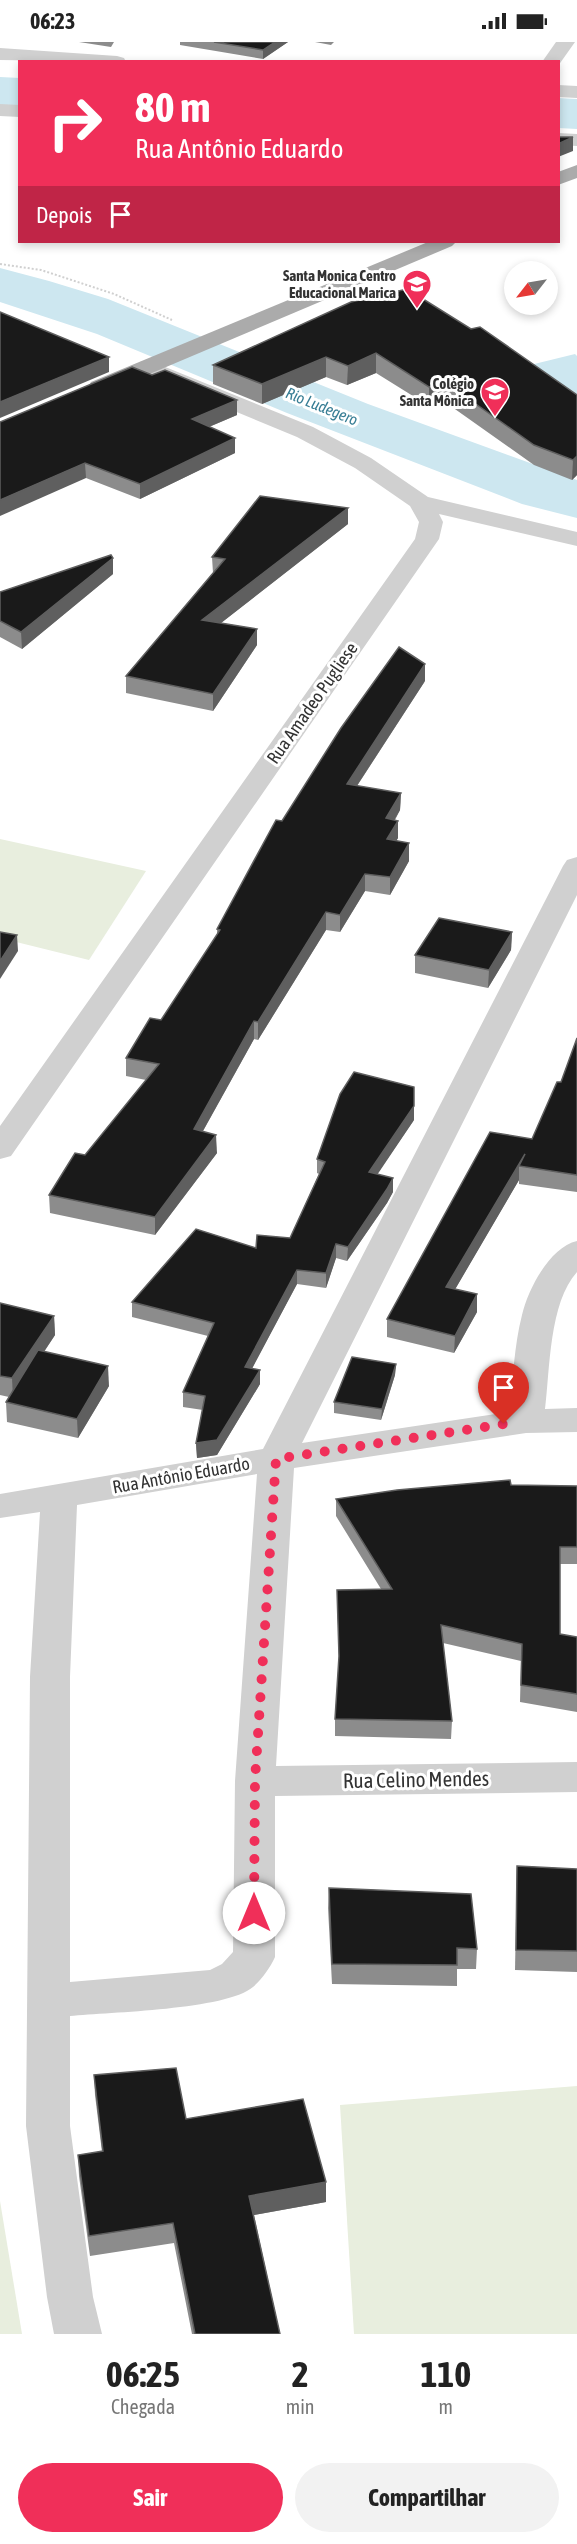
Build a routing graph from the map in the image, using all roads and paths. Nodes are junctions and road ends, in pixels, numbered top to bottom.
1 (566, 42) edge
2 (0, 54) edge
3 (88, 60) edge
4 (552, 60) edge
5 (560, 91) edge
6 (577, 92) edge
7 (0, 110) edge
8 (18, 111) edge
9 (560, 139) edge
10 (577, 140) edge
11 (577, 171) edge
12 (560, 178) edge
13 (577, 187) edge
14 (560, 194) edge
15 (404, 243) edge
16 (443, 243) edge
17 (0, 264) edge
18 (199, 327) junction
19 (150, 359) junction
20 (75, 388) edge
21 (420, 502) junction
22 (577, 539) edge
23 (577, 866) edge
24 (0, 1149) edge
25 (577, 1251) edge
26 (577, 1420) edge
27 (526, 1421) junction
28 (276, 1459) junction
29 (59, 1496) junction
30 (0, 1506) edge
31 (577, 1777) edge
32 (255, 1780) junction
33 (49, 2001) junction
34 (78, 2334) edge

1 - 4 street
2 - 3 street
5 - 6 street
7 - 8 street
9 - 10 street
11 - 12 main road
13 - 14 main road
15 - 18 main road
16 - 19 main road
17 - 18 path
18 - 19 main road
19 - 20 main road
19 - 21 street
21 - 22 street
21 - 24 street, Rua Amadeo Pugliese
23 - 28 street
25 - 27 street
26 - 27 street, Rua Antônio Eduardo
27 - 28 street, Rua Antônio Eduardo
28 - 29 street, Rua Antônio Eduardo
28 - 32 street
29 - 30 street, Rua Antônio Eduardo
29 - 33 street
31 - 32 street, Rua Celino Mendes
32 - 33 street
33 - 34 street

